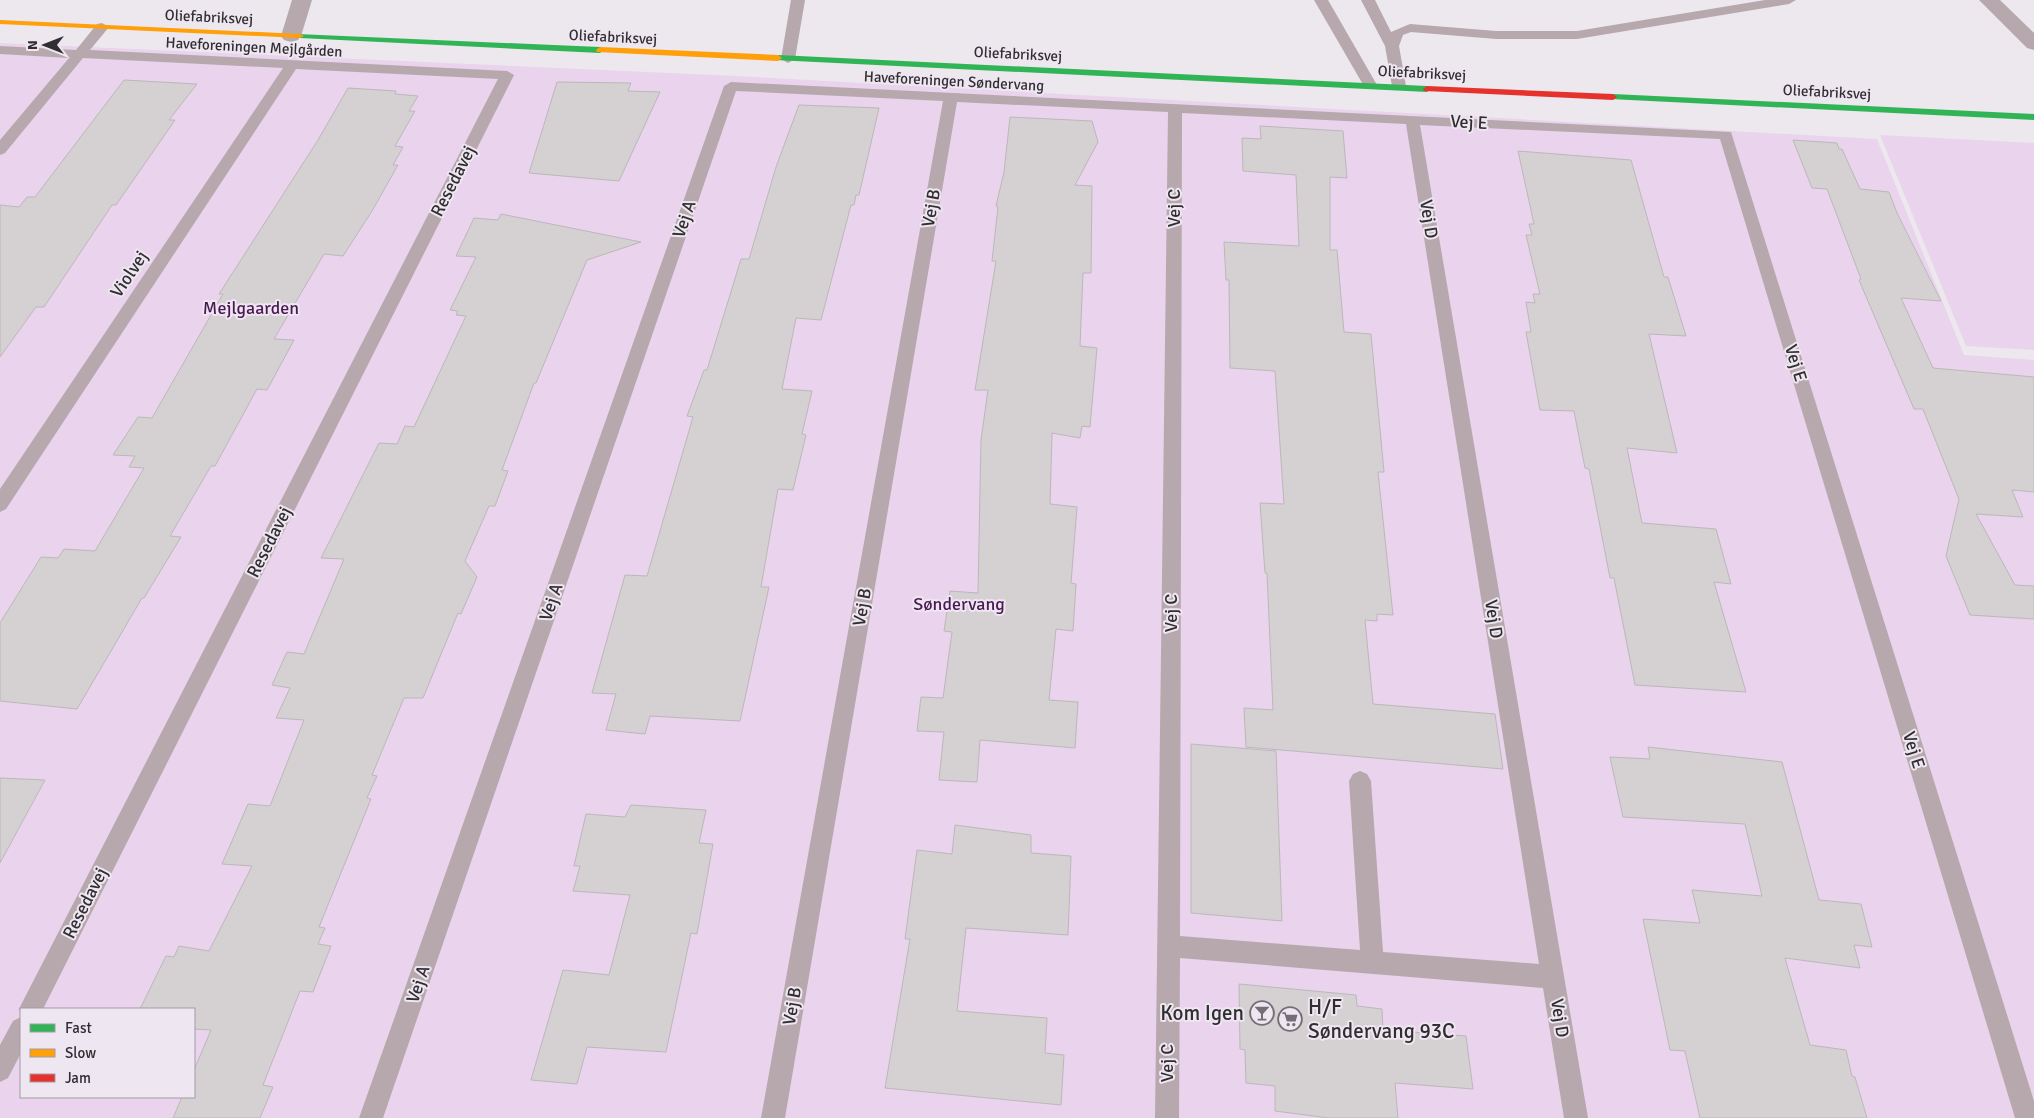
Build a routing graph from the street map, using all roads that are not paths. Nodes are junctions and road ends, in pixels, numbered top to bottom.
1 (302, 0) edge
2 (798, 0) edge
3 (1321, 0) edge
4 (1368, 0) edge
5 (1789, 0) edge
6 (1989, 0) edge
7 (0, 22) edge
8 (102, 27) junction
9 (291, 36) junction
10 (2034, 44) edge
11 (1392, 46) junction
12 (0, 50) edge
13 (80, 54) junction
14 (788, 59) junction
15 (291, 66) junction
16 (507, 75) joint
17 (1370, 85) junction
18 (731, 86) joint
19 (1399, 86) junction
20 (951, 97) junction
21 (1175, 108) junction
22 (2034, 117) edge
23 (1412, 119) junction
24 (0, 150) edge
25 (0, 504) edge
26 (1360, 781) dead end
27 (1168, 946) junction
28 (1372, 962) junction
29 (1554, 977) junction
30 (32, 1008) edge
31 (20, 1030) edge
32 (0, 1070) edge
33 (371, 1118) edge
34 (773, 1118) edge
35 (1167, 1118) edge
36 (1576, 1118) edge
37 (2027, 1118) edge

1 - 9 street
2 - 14 lane
3 - 17 lane
4 - 11 lane
5 - 11 lane
6 - 10 street
7 - 8 street, Oliefabriksvej
8 - 9 street, Oliefabriksvej
8 - 13 lane
9 - 14 street, Oliefabriksvej
11 - 19 lane
12 - 13 lane, Haveforeningen Mejlgården
13 - 15 lane, Haveforeningen Mejlgården
13 - 24 lane
14 - 17 street, Oliefabriksvej
15 - 16 lane, Haveforeningen Mejlgården
15 - 25 lane, Violvej
16 - 30 lane, Resedavej
17 - 19 street, Oliefabriksvej
18 - 20 lane, Haveforeningen Søndervang
18 - 33 lane, Vej A
19 - 22 street, Oliefabriksvej
20 - 21 lane, Haveforeningen Søndervang
20 - 34 lane, Vej B
21 - 23 lane, Vej E
21 - 27 lane, Vej C
23 - 29 lane, Vej D
23 - 37 lane, Vej E
26 - 28 lane
27 - 28 lane
27 - 35 lane, Vej C
28 - 29 lane
29 - 36 lane, Vej D
31 - 32 lane

